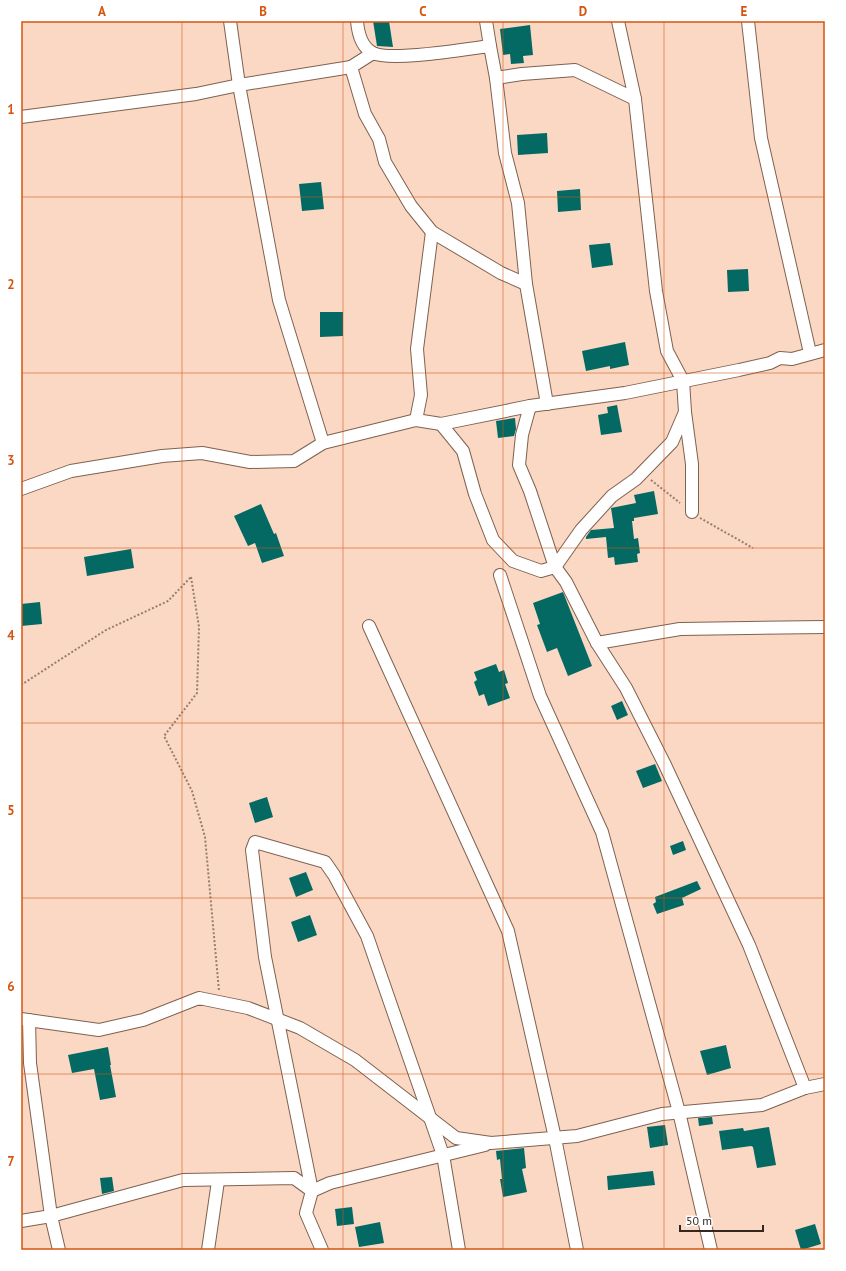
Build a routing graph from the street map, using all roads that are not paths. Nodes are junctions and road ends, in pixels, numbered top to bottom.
1 (230, 21) edge
2 (357, 21) edge
3 (486, 21) edge
4 (618, 21) edge
5 (748, 21) edge
6 (490, 46) junction
7 (373, 53) junction
8 (352, 67) junction
9 (496, 78) junction
10 (239, 85) junction
11 (635, 99) junction
12 (21, 117) edge
13 (432, 232) junction
14 (526, 284) junction
15 (825, 350) edge
16 (810, 353) junction
17 (683, 381) junction
18 (546, 404) junction
19 (530, 406) junction
20 (685, 412) junction
21 (416, 420) junction
22 (441, 424) junction
23 (323, 444) junction
24 (21, 489) edge
25 (692, 512) dead end
26 (555, 567) junction
27 (500, 575) dead end
28 (369, 626) dead end
29 (825, 627) edge
30 (597, 643) junction
31 (277, 1019) junction
32 (25, 1020) edge
33 (825, 1084) edge
34 (805, 1088) junction
35 (679, 1112) junction
36 (430, 1117) junction
37 (555, 1138) junction
38 (491, 1143) junction
39 (443, 1155) junction
40 (218, 1181) junction
41 (312, 1191) junction
42 (51, 1216) junction
43 (21, 1222) edge
44 (59, 1250) edge
45 (208, 1250) edge
46 (322, 1250) edge
47 (459, 1250) edge
48 (577, 1250) edge
49 (711, 1250) edge

1 - 10 street
2 - 7 street
3 - 6 street
4 - 11 street
5 - 16 street
6 - 7 street
6 - 9 street
7 - 8 street
8 - 10 street
8 - 13 street
9 - 11 street
9 - 14 street
10 - 12 street
10 - 23 street
11 - 17 street
13 - 14 street
13 - 21 street
14 - 18 street
15 - 16 street
16 - 17 street
17 - 18 street
17 - 20 street
18 - 19 street
19 - 22 street
19 - 26 street
20 - 25 street
20 - 26 street
21 - 22 street
21 - 23 street
22 - 26 street
23 - 24 street
26 - 30 street
27 - 35 street
28 - 37 street
29 - 30 street
30 - 34 street
31 - 32 street
31 - 36 street
31 - 36 street
31 - 41 street
32 - 42 street
33 - 34 street
34 - 35 street
35 - 37 street
35 - 49 street
36 - 38 street
36 - 39 street
37 - 38 street
37 - 48 street
38 - 39 street
39 - 41 street
39 - 47 street
40 - 41 street
40 - 42 street
40 - 45 street
41 - 46 street
42 - 43 street
42 - 44 street

